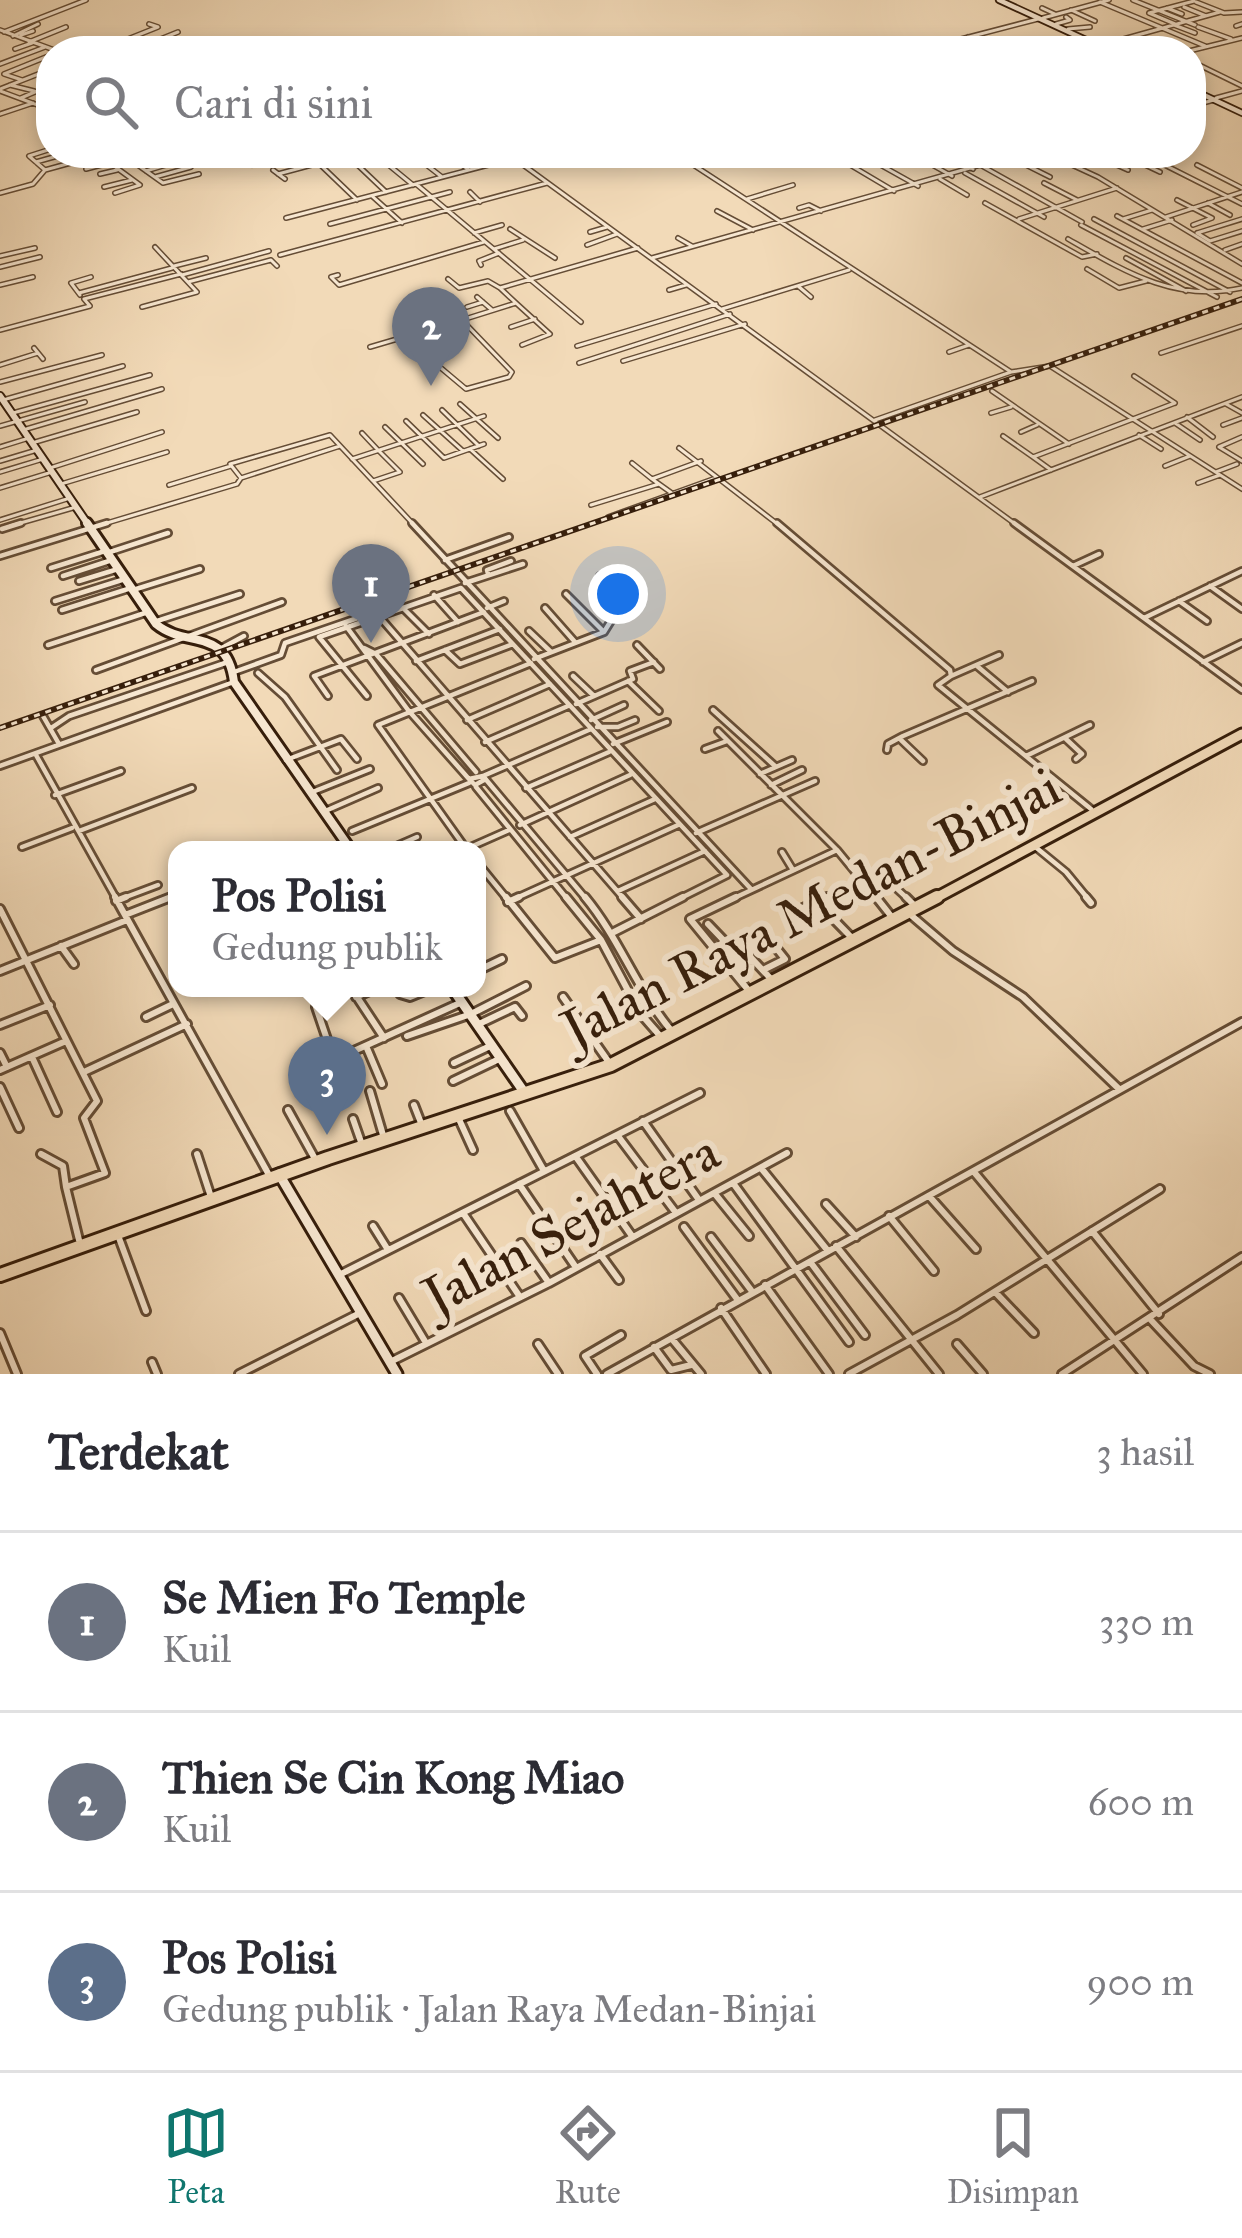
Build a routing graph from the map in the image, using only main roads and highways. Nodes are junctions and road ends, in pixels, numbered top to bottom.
1 (1002, 1) edge
2 (1041, 18) junction
3 (1071, 32) junction
4 (1080, 36) edge
5 (1081, 36) edge
6 (1206, 95) edge
7 (1242, 112) edge
8 (2, 401) edge
9 (1242, 731) edge
10 (344, 841) edge
11 (910, 908) junction
12 (458, 997) edge
13 (524, 1091) junction
14 (274, 1174) junction
15 (0, 1272) edge
16 (397, 1374) edge

1 - 2 main road
2 - 3 main road
2 - 3 main road
3 - 4 main road
3 - 5 main road
6 - 7 main road
8 - 10 main road
9 - 11 highway, Jalan Raya Medan-Binjai
9 - 11 highway, Jalan Raya Medan-Binjai
11 - 13 highway, Jalan Raya Medan-Binjai
11 - 13 highway, Jalan Raya Medan-Binjai
12 - 13 main road
13 - 14 highway, Jalan Raya Medan-Binjai
13 - 14 highway, Jalan Raya Medan-Binjai
14 - 15 highway, Jalan Raya Medan-Binjai
14 - 15 highway, Jalan Raya Medan-Binjai
14 - 16 main road

